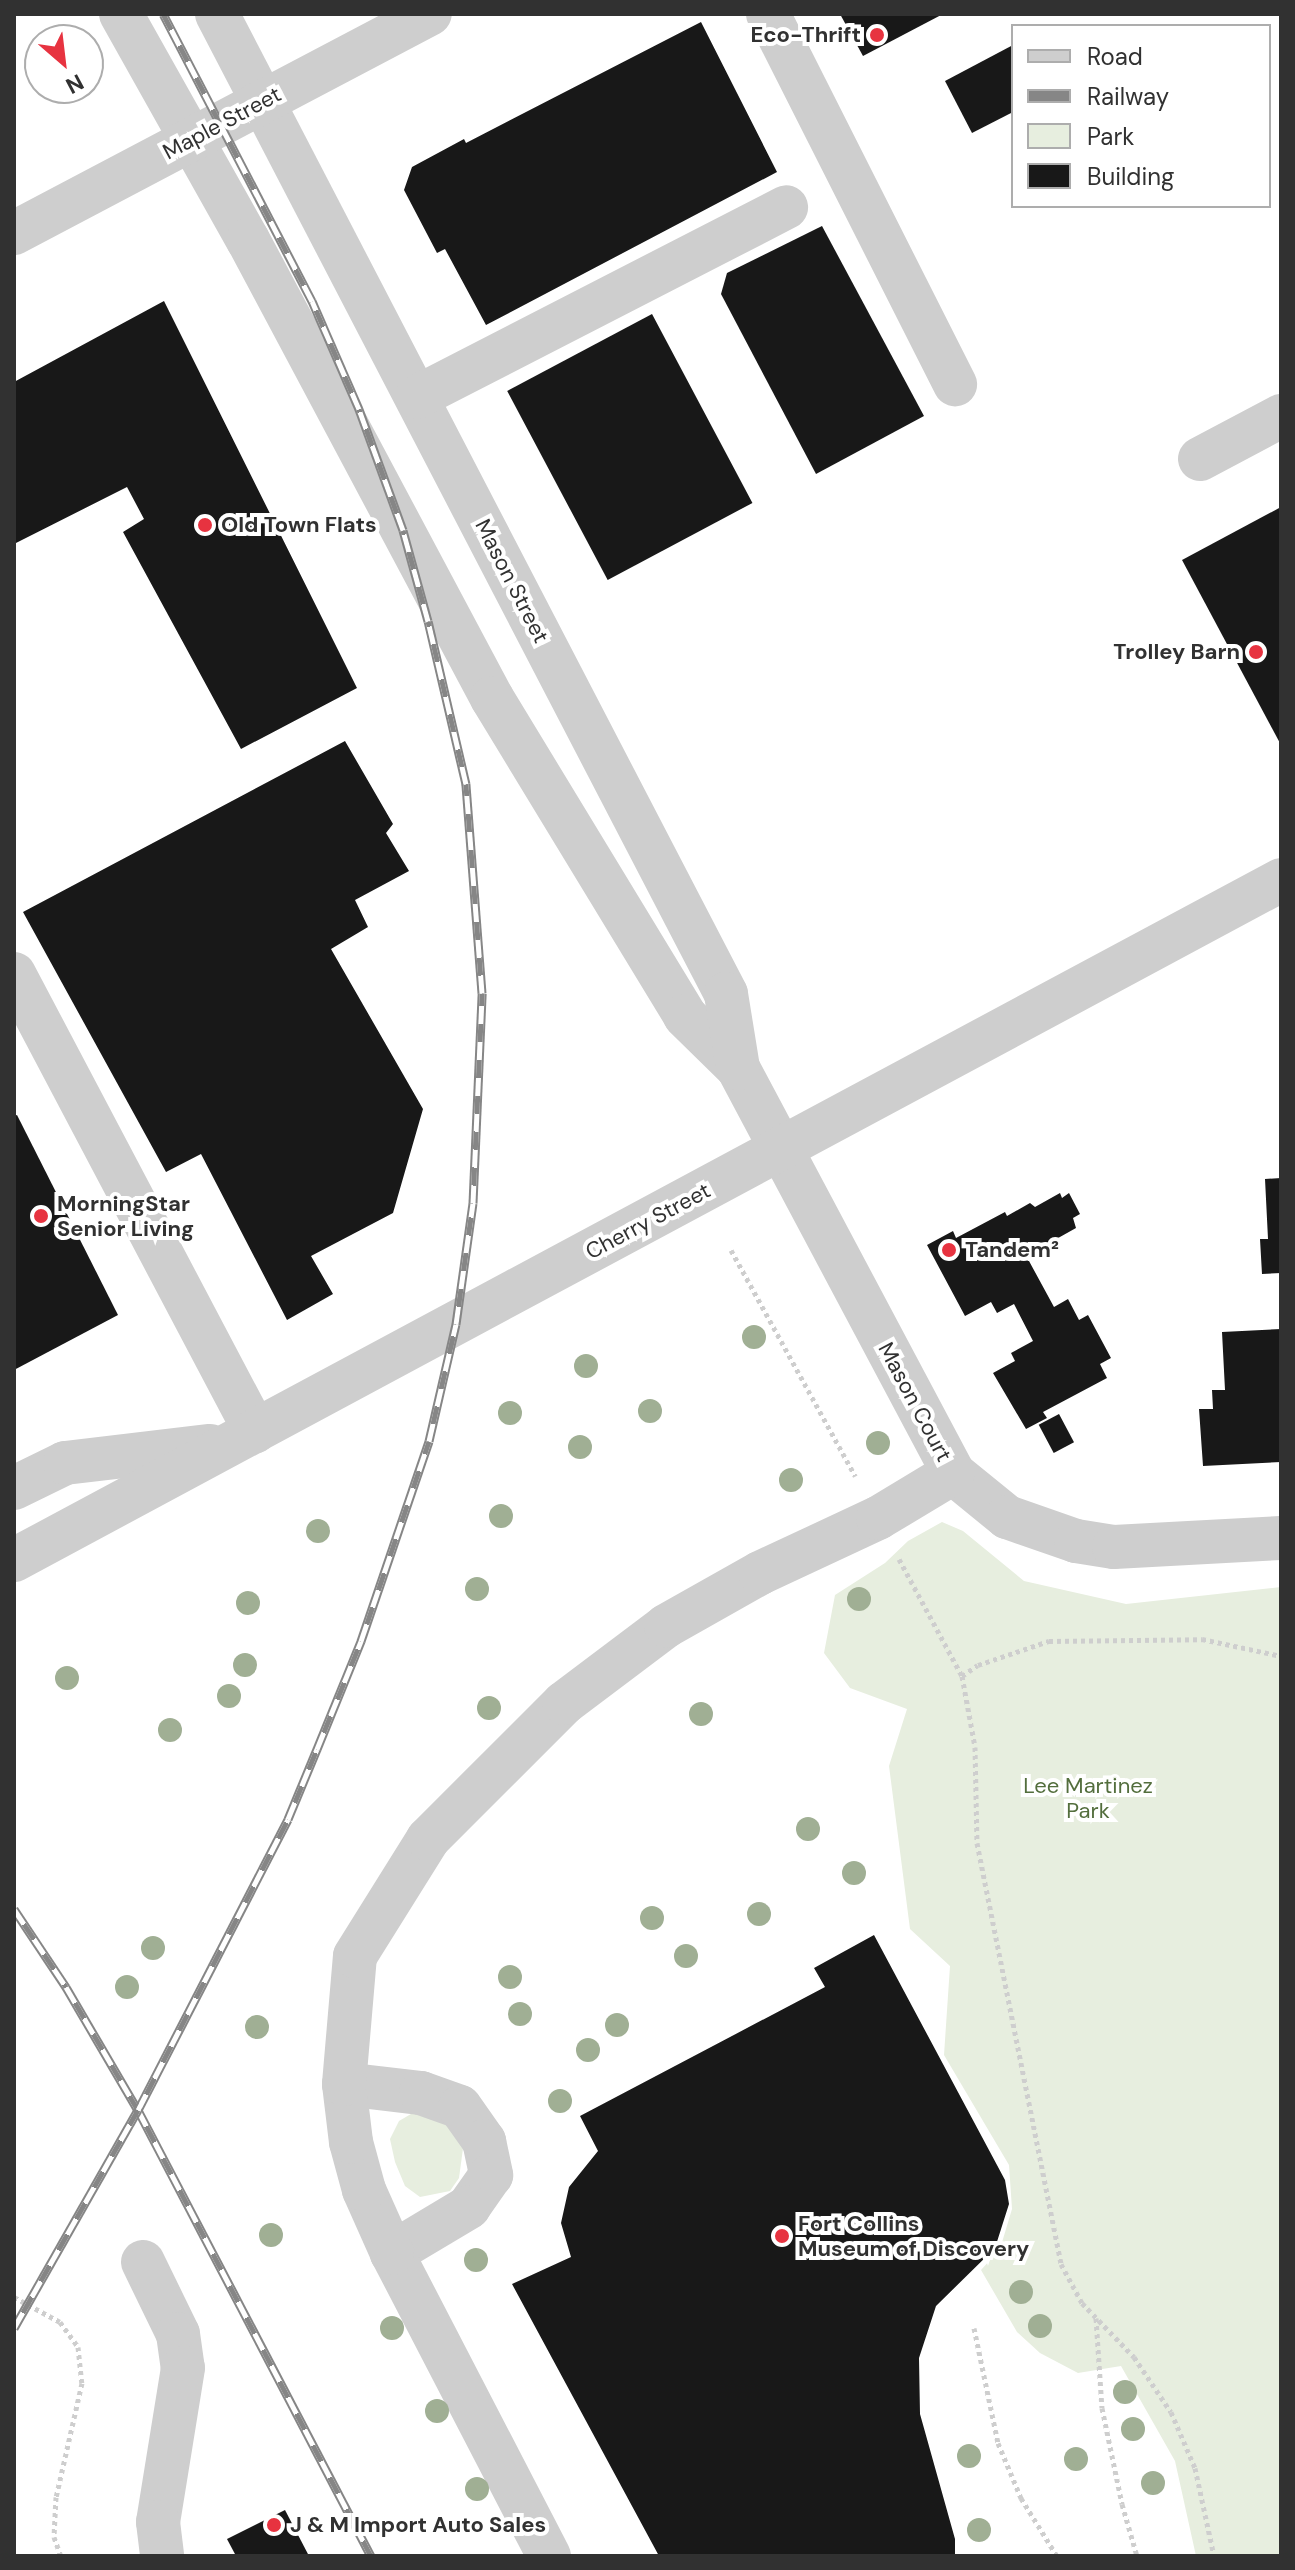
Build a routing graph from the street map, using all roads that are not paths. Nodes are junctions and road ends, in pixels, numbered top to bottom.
1 (121, 14) edge
2 (217, 14) edge
3 (430, 14) edge
4 (768, 14) edge
5 (264, 100) junction
6 (190, 140) junction
7 (786, 207) dead end
8 (14, 233) edge
9 (955, 384) dead end
10 (417, 397) junction
11 (1281, 416) edge
12 (1200, 459) dead end
13 (1281, 880) edge
14 (14, 974) edge
15 (738, 1068) junction
16 (781, 1150) junction
17 (244, 1438) junction
18 (953, 1473) junction
19 (14, 1488) edge
20 (1281, 1538) edge
21 (14, 1560) edge
22 (344, 2084) junction
23 (392, 2253) junction
24 (143, 2262) dead end
25 (162, 2556) edge
26 (549, 2556) edge

1 - 6 street, Mason Street
2 - 5 street, Mason Street
3 - 5 street, Maple Street
4 - 9 street
5 - 6 street, Maple Street
5 - 10 street, Mason Street
6 - 8 street, Maple Street
6 - 15 street, Mason Street
7 - 10 street
10 - 15 street, Mason Street
11 - 12 street
13 - 16 street, Cherry Street
14 - 17 street
15 - 16 street, Mason Street
16 - 17 street, Cherry Street
16 - 18 street, Mason Court
17 - 19 street
17 - 21 street, Cherry Street
18 - 20 street, Mason Court
18 - 22 street
22 - 23 street
22 - 23 street
23 - 26 street
24 - 25 street

